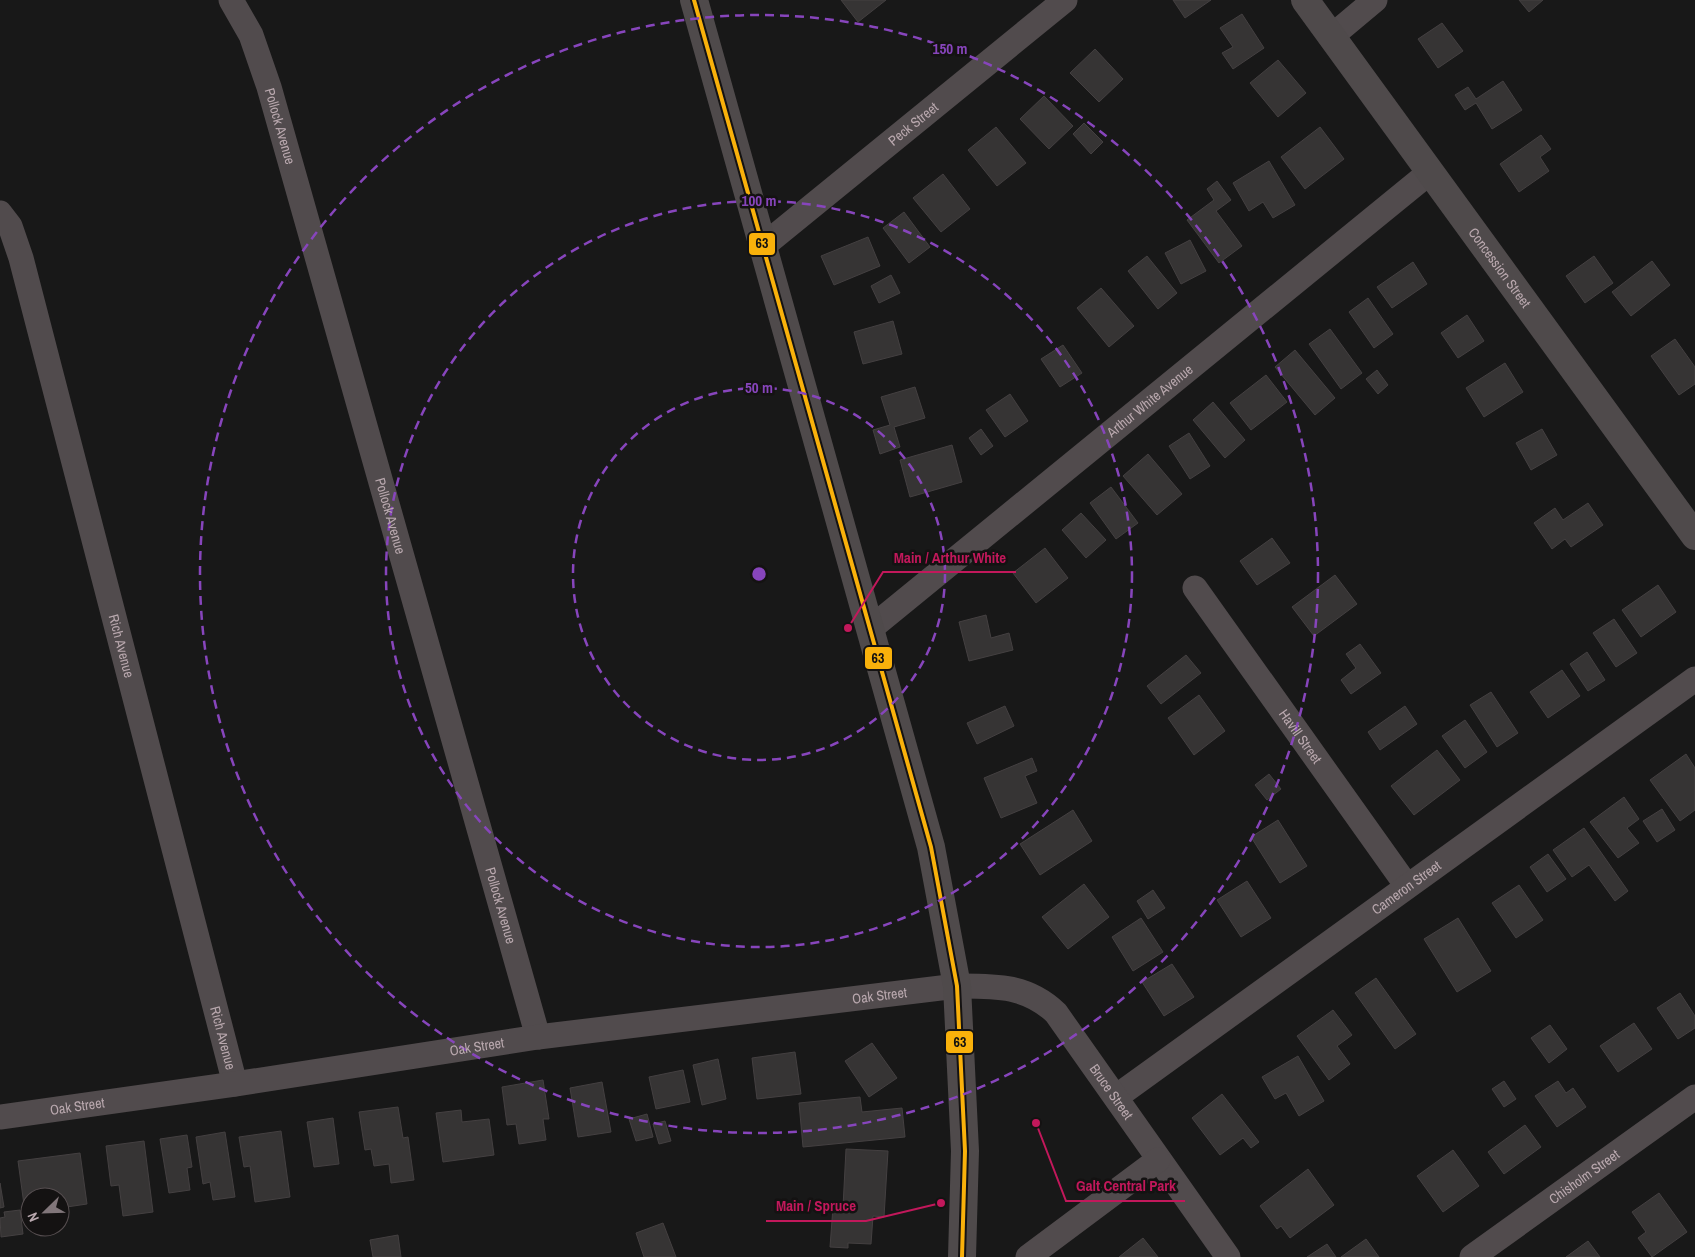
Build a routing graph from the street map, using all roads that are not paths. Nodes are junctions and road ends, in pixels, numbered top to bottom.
1 (232, 0) edge
2 (694, 0) edge
3 (1066, 0) edge
4 (1305, 0) edge
5 (1375, 0) edge
6 (1332, 36) junction
7 (1430, 172) junction
8 (0, 213) edge
9 (762, 247) junction
10 (1695, 536) edge
11 (1195, 588) dead end
12 (870, 629) junction
13 (1695, 679) edge
14 (1407, 886) junction
15 (957, 986) junction
16 (538, 1037) junction
17 (235, 1084) junction
18 (1116, 1097) junction
19 (1695, 1097) edge
20 (0, 1117) edge
21 (1158, 1160) junction
22 (962, 1257) edge
23 (1028, 1257) edge
24 (1228, 1257) edge
25 (1472, 1257) edge

1 - 16 street, Pollock Avenue
2 - 9 main road
3 - 9 street, Peck Street
4 - 6 main road, Concession Street
5 - 6 street
6 - 7 main road, Concession Street
7 - 10 main road, Concession Street
7 - 12 street, Arthur White Avenue
8 - 17 street, Rich Avenue
9 - 12 main road
11 - 14 street, Havill Street
12 - 15 main road
13 - 14 street, Cameron Street
14 - 18 street, Cameron Street
15 - 16 street, Oak Street
15 - 18 street, Bruce Street
15 - 22 main road
16 - 17 street, Oak Street
17 - 20 street, Oak Street
18 - 21 street, Bruce Street
19 - 25 street, Chisholm Street
21 - 23 street
21 - 24 street, Bruce Street

